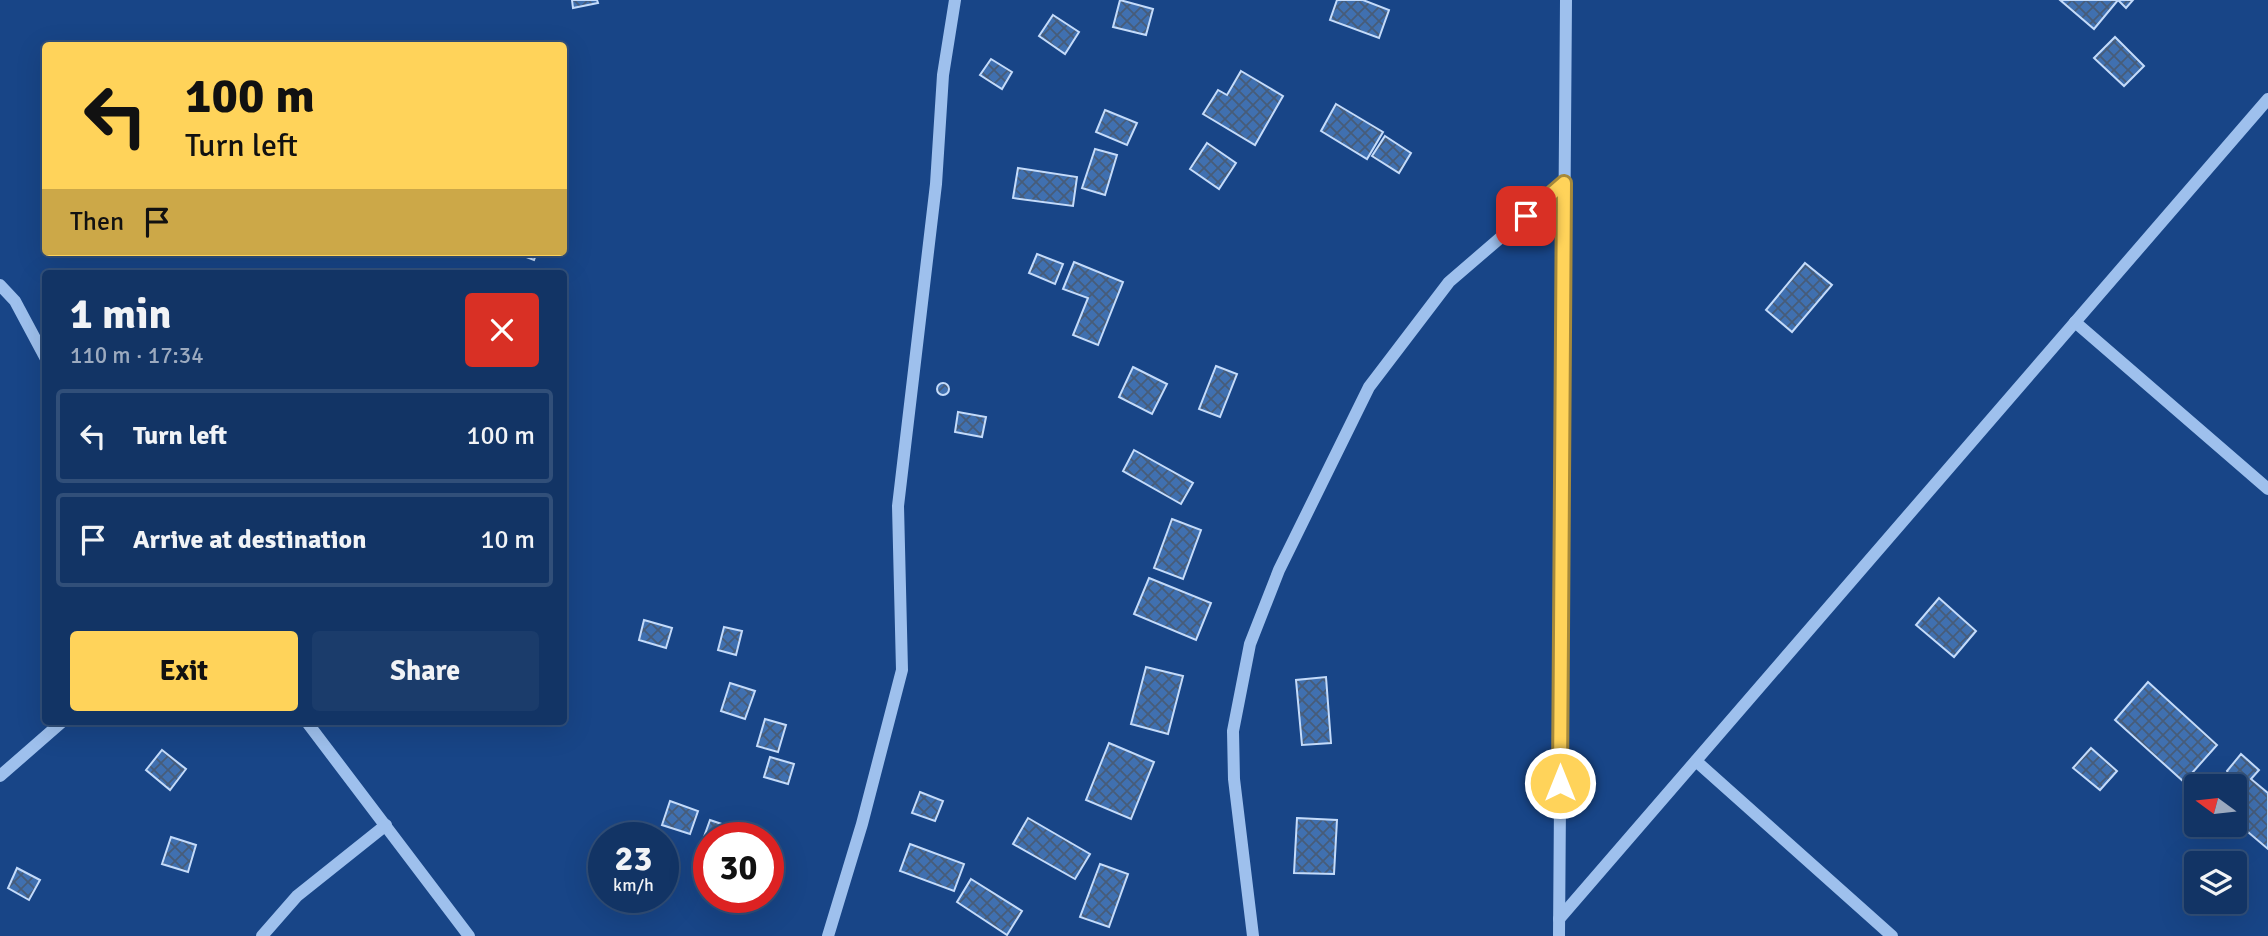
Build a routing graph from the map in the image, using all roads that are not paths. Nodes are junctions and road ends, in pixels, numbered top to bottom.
1 (955, 0) edge
2 (1566, 0) edge
3 (2268, 99) edge
4 (1564, 183) junction
5 (0, 285) edge
6 (2076, 322) junction
7 (42, 352) edge
8 (2268, 489) edge
9 (58, 725) edge
10 (309, 725) edge
11 (1696, 761) junction
12 (0, 776) edge
13 (386, 825) junction
14 (1559, 919) junction
15 (262, 936) edge
16 (469, 936) edge
17 (828, 936) edge
18 (1253, 936) edge
19 (1559, 936) edge
20 (1892, 936) edge

1 - 17 street
2 - 4 street
3 - 6 street
4 - 14 street
4 - 18 street
5 - 7 street
6 - 8 street
6 - 11 street
9 - 12 street
10 - 13 street
11 - 14 street
11 - 20 street
13 - 15 street
13 - 16 street
14 - 19 street

